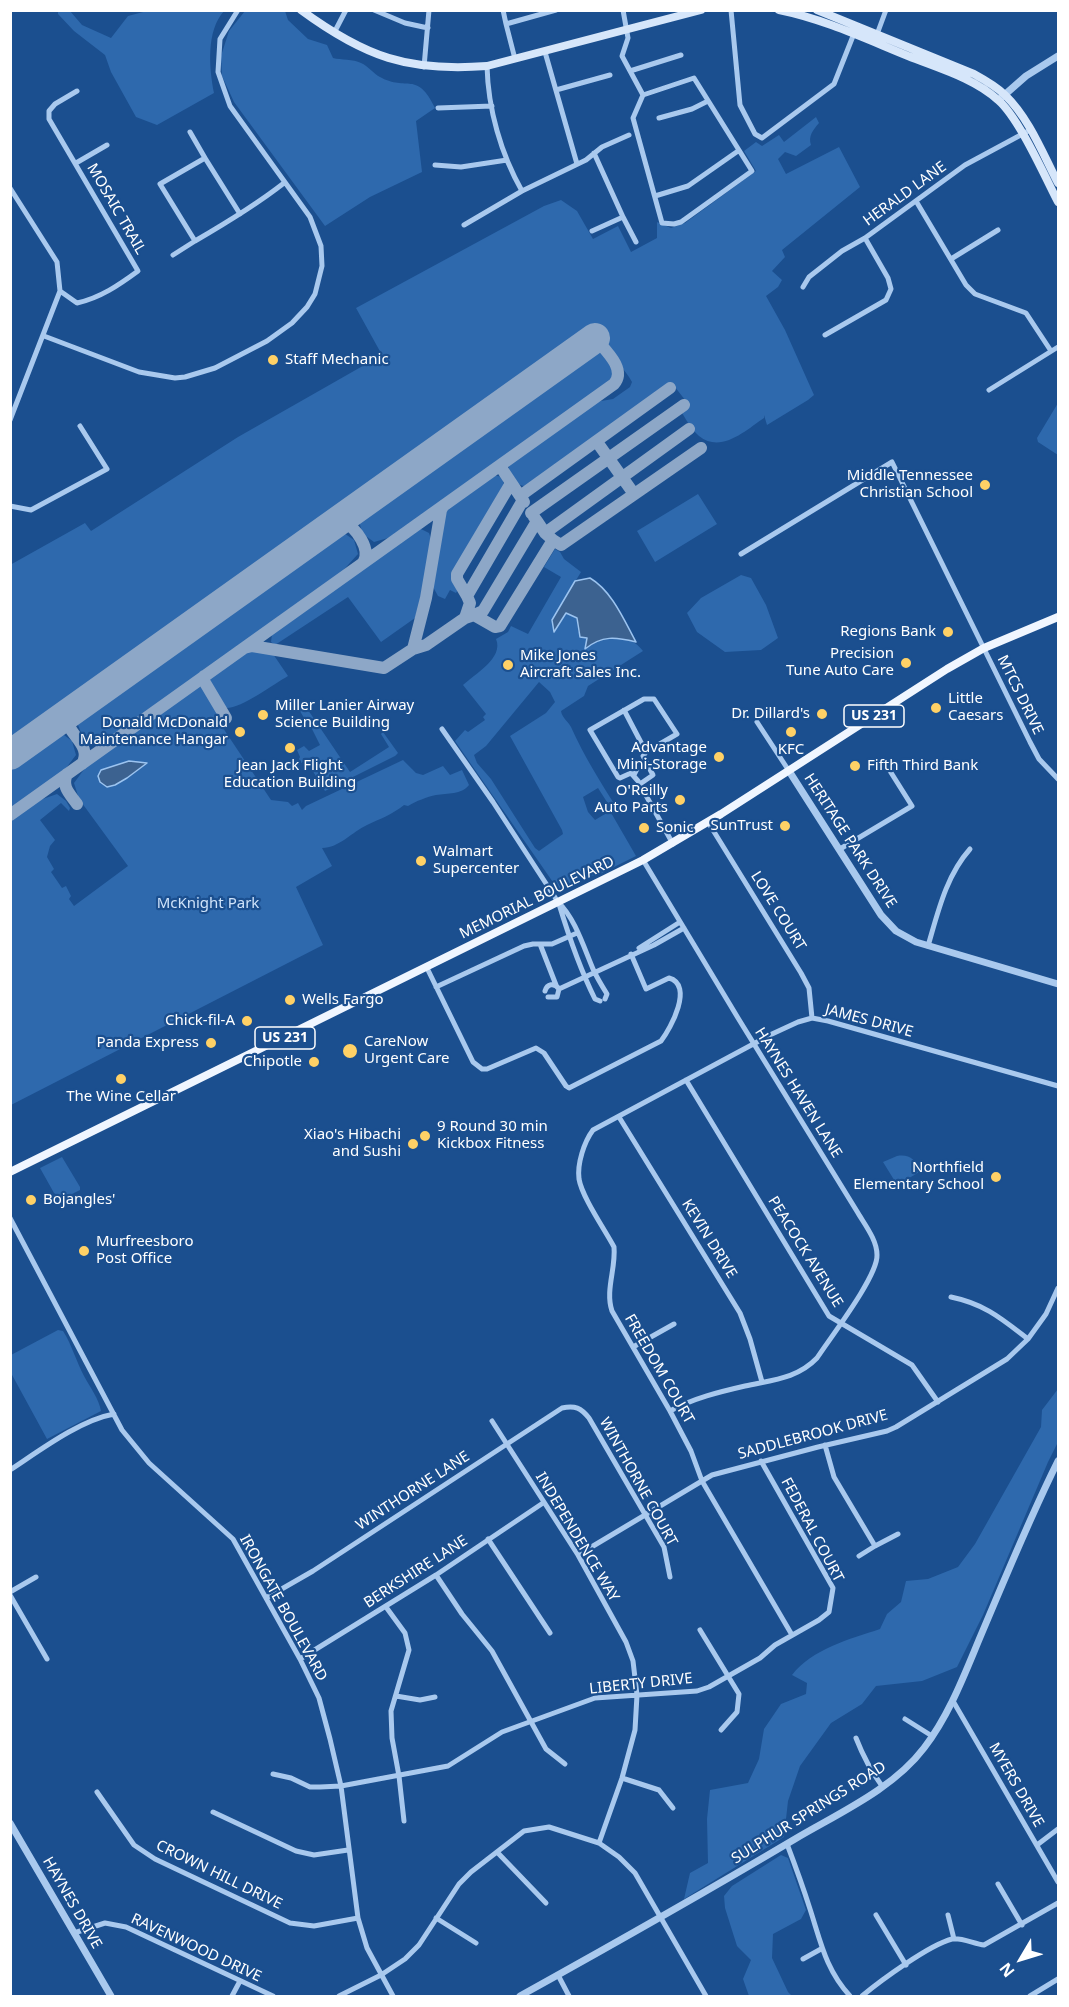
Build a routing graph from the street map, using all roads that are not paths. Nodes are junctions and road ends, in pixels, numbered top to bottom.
1 (238, 10) edge
2 (301, 10) edge
3 (346, 10) edge
4 (374, 10) edge
5 (429, 10) edge
6 (503, 10) edge
7 (556, 10) edge
8 (623, 10) edge
9 (701, 10) edge
10 (731, 10) edge
11 (779, 10) edge
12 (817, 10) edge
13 (885, 10) edge
14 (674, 14) edge
15 (506, 24) junction
16 (428, 28) junction
17 (628, 30) junction
18 (855, 30) junction
19 (334, 33) junction
20 (875, 38) junction
21 (545, 52) junction
22 (681, 55) dead end
23 (1059, 56) edge
24 (515, 59) junction
25 (487, 66) junction
26 (424, 67) junction
27 (630, 71) junction
28 (610, 75) dead end
29 (556, 90) junction
30 (77, 91) dead end
31 (643, 95) junction
32 (1002, 97) junction
33 (708, 101) junction
34 (492, 106) junction
35 (438, 108) dead end
36 (659, 118) dead end
37 (190, 132) dead end
38 (1026, 132) junction
39 (629, 135) dead end
40 (107, 145) dead end
41 (738, 151) junction
42 (594, 153) junction
43 (205, 158) junction
44 (507, 160) junction
45 (76, 163) junction
46 (577, 164) junction
47 (435, 165) dead end
48 (284, 183) junction
49 (1059, 183) edge
50 (10, 188) edge
51 (522, 191) junction
52 (656, 196) junction
53 (916, 201) junction
54 (1059, 202) edge
55 (240, 214) junction
56 (624, 217) junction
57 (465, 225) dead end
58 (998, 230) dead end
59 (592, 231) dead end
60 (866, 238) junction
61 (195, 241) junction
62 (636, 242) dead end
63 (173, 255) dead end
64 (951, 259) junction
65 (803, 287) dead end
66 (60, 291) junction
67 (825, 335) dead end
68 (44, 336) junction
69 (1059, 347) edge
70 (1051, 351) junction
71 (989, 390) dead end
72 (10, 420) edge
73 (80, 426) dead end
74 (10, 506) edge
75 (741, 554) dead end
76 (1059, 617) edge
77 (984, 648) junction
78 (624, 710) junction
79 (757, 722) dead end
80 (442, 729) dead end
81 (646, 752) junction
82 (646, 762) junction
83 (789, 771) junction
84 (890, 771) dead end
85 (634, 775) junction
86 (1059, 779) edge
87 (640, 784) junction
88 (708, 822) junction
89 (673, 844) junction
90 (840, 849) junction
91 (970, 849) dead end
92 (644, 860) junction
93 (558, 902) junction
94 (680, 922) junction
95 (684, 928) junction
96 (577, 933) junction
97 (571, 936) junction
98 (540, 944) junction
99 (928, 946) junction
100 (630, 954) junction
101 (427, 968) junction
102 (594, 972) junction
103 (584, 976) junction
104 (1059, 984) edge
105 (436, 987) junction
106 (557, 987) junction
107 (812, 1018) junction
108 (754, 1044) junction
109 (686, 1080) junction
110 (1059, 1086) edge
111 (619, 1117) junction
112 (10, 1172) edge
113 (10, 1218) edge
114 (1059, 1288) edge
115 (951, 1297) dead end
116 (841, 1323) junction
117 (674, 1324) dead end
118 (1028, 1339) junction
119 (633, 1347) junction
120 (762, 1382) junction
121 (938, 1402) junction
122 (573, 1406) joint
123 (670, 1412) junction
124 (114, 1414) junction
125 (492, 1421) dead end
126 (506, 1445) junction
127 (825, 1445) junction
128 (761, 1461) junction
129 (1059, 1461) edge
130 (10, 1470) edge
131 (702, 1481) junction
132 (543, 1503) junction
133 (645, 1515) junction
134 (898, 1534) dead end
135 (488, 1539) junction
136 (875, 1546) junction
137 (578, 1555) junction
138 (858, 1556) dead end
139 (436, 1575) junction
140 (36, 1577) dead end
141 (670, 1577) dead end
142 (10, 1593) edge
143 (266, 1598) junction
144 (386, 1606) junction
145 (829, 1611) joint
146 (700, 1630) dead end
147 (550, 1633) dead end
148 (792, 1635) junction
149 (47, 1659) dead end
150 (300, 1659) junction
151 (729, 1677) junction
152 (637, 1695) junction
153 (396, 1696) junction
154 (435, 1697) dead end
155 (953, 1701) junction
156 (905, 1719) dead end
157 (531, 1721) junction
158 (721, 1730) dead end
159 (932, 1736) junction
160 (856, 1738) dead end
161 (565, 1764) dead end
162 (273, 1774) dead end
163 (399, 1776) junction
164 (622, 1778) junction
165 (341, 1786) junction
166 (882, 1786) junction
167 (97, 1792) dead end
168 (674, 1808) dead end
169 (213, 1812) dead end
170 (405, 1821) dead end
171 (10, 1823) edge
172 (1059, 1829) edge
173 (599, 1844) junction
174 (787, 1844) junction
175 (1037, 1845) junction
176 (348, 1850) junction
177 (497, 1851) junction
178 (1059, 1882) edge
179 (998, 1884) dead end
180 (546, 1903) dead end
181 (1059, 1903) edge
182 (876, 1915) dead end
183 (948, 1915) dead end
184 (662, 1917) junction
185 (358, 1918) junction
186 (436, 1918) junction
187 (1022, 1925) junction
188 (74, 1933) junction
189 (954, 1939) junction
190 (476, 1943) dead end
191 (821, 1949) junction
192 (803, 1959) dead end
193 (906, 1965) junction
194 (381, 1975) junction
195 (558, 1975) junction
196 (1059, 1979) edge
197 (240, 1981) junction
198 (111, 1996) edge
199 (231, 1996) edge
200 (273, 1996) edge
201 (339, 1996) edge
202 (393, 1996) edge
203 (520, 1996) edge
204 (570, 1996) edge
205 (706, 1996) edge
206 (849, 1996) edge
207 (862, 1996) edge
208 (1030, 1996) edge

1 - 48 street
2 - 19 main road
3 - 19 street
4 - 16 street
5 - 16 street
6 - 15 street
7 - 15 street
8 - 17 street
9 - 14 main road
10 - 18 street
11 - 18 main road
12 - 18 main road
13 - 20 street
14 - 17 main road
15 - 24 street
16 - 26 street
17 - 21 main road
17 - 27 street
18 - 20 main road
19 - 26 main road
20 - 32 main road
21 - 24 main road
21 - 29 street
22 - 27 street
23 - 32 street
24 - 25 main road
25 - 26 main road
25 - 34 street
27 - 31 street
28 - 29 street
29 - 46 street
30 - 45 street, MOSAIC TRAIL
31 - 33 street
31 - 52 street
32 - 38 main road
33 - 36 street
33 - 41 street
34 - 35 street
34 - 44 street
37 - 43 street
38 - 49 main road
38 - 53 street, HERALD LANE
38 - 54 main road
39 - 42 street
40 - 45 street
41 - 52 street
41 - 52 street
42 - 46 street
42 - 56 street
43 - 55 street
43 - 61 street
44 - 47 street
44 - 51 street
45 - 66 street, MOSAIC TRAIL
46 - 51 street
48 - 55 street
48 - 68 street
50 - 66 street
51 - 57 street
53 - 60 street, HERALD LANE
53 - 64 street
55 - 61 street
56 - 59 street
56 - 62 street
58 - 64 street
60 - 65 street, HERALD LANE
60 - 67 street
61 - 63 street
64 - 70 street
66 - 68 street
68 - 72 street
69 - 70 street
70 - 71 street
73 - 74 street
75 - 77 street, MTCS DRIVE
76 - 77 main road, MEMORIAL BOULEVARD / US 231
77 - 83 main road, MEMORIAL BOULEVARD / US 231
77 - 86 street, MTCS DRIVE
78 - 81 street
78 - 81 street
78 - 85 street
79 - 83 street
80 - 93 street
81 - 82 street
82 - 85 street
82 - 87 street
83 - 88 main road, MEMORIAL BOULEVARD / US 231
83 - 90 street, HERITAGE PARK DRIVE
84 - 90 street
85 - 87 street
87 - 89 street
88 - 89 main road, MEMORIAL BOULEVARD / US 231
88 - 107 street, LOVE COURT
89 - 92 main road, MEMORIAL BOULEVARD / US 231
90 - 99 street, HERITAGE PARK DRIVE
91 - 99 street
92 - 93 main road, MEMORIAL BOULEVARD / US 231
92 - 94 street, HAYNES HAVEN LANE
93 - 96 street
93 - 97 street
93 - 101 main road, MEMORIAL BOULEVARD / US 231
94 - 95 street, HAYNES HAVEN LANE
94 - 100 street
95 - 100 street
95 - 108 street, HAYNES HAVEN LANE
96 - 97 street
96 - 102 street
97 - 98 street
97 - 103 street
98 - 105 street
98 - 106 street
99 - 104 street, HERITAGE PARK DRIVE
100 - 102 street
100 - 105 street
101 - 105 street
101 - 112 main road, MEMORIAL BOULEVARD / US 231
102 - 103 street
102 - 103 street
103 - 106 street
106 - 106 street
107 - 108 street, JAMES DRIVE
107 - 110 street, JAMES DRIVE
108 - 109 street, JAMES DRIVE
108 - 116 street, HAYNES HAVEN LANE
109 - 111 street, JAMES DRIVE
109 - 116 street, PEACOCK AVENUE
111 - 119 street, FREEDOM COURT
111 - 120 street, KEVIN DRIVE
113 - 124 street, IRONGATE BOULEVARD
114 - 118 street, SADDLEBROOK DRIVE
115 - 118 street
116 - 120 street, HAYNES HAVEN LANE
116 - 121 street, PEACOCK AVENUE
117 - 119 street
118 - 121 street, SADDLEBROOK DRIVE
119 - 123 street, FREEDOM COURT
120 - 123 street, HAYNES HAVEN LANE
121 - 127 street, SADDLEBROOK DRIVE
122 - 126 street, WINTHORNE LANE
122 - 133 street, WINTHORNE COURT
123 - 131 street, FREEDOM COURT
124 - 130 street
124 - 143 street, IRONGATE BOULEVARD
125 - 126 street, INDEPENDENCE WAY
126 - 132 street, INDEPENDENCE WAY
126 - 143 street, WINTHORNE LANE
127 - 128 street, SADDLEBROOK DRIVE
127 - 136 street
128 - 131 street, SADDLEBROOK DRIVE
128 - 145 street, FEDERAL COURT
129 - 155 street, SULPHUR SPRINGS ROAD
131 - 133 street, SADDLEBROOK DRIVE
131 - 148 street, FREEDOM COURT
132 - 135 street, BERKSHIRE LANE
132 - 137 street, INDEPENDENCE WAY
133 - 137 street, SADDLEBROOK DRIVE
133 - 141 street, WINTHORNE COURT
134 - 136 street
135 - 139 street, BERKSHIRE LANE
135 - 147 street
136 - 138 street
137 - 152 street, INDEPENDENCE WAY
139 - 144 street, BERKSHIRE LANE
139 - 157 street
140 - 142 street
142 - 149 street
143 - 150 street, IRONGATE BOULEVARD
144 - 150 street, BERKSHIRE LANE
144 - 153 street
145 - 148 street, LIBERTY DRIVE
146 - 151 street
148 - 151 street, LIBERTY DRIVE
150 - 165 street, IRONGATE BOULEVARD
151 - 152 street, LIBERTY DRIVE
151 - 158 street
152 - 157 street, LIBERTY DRIVE
152 - 164 street, INDEPENDENCE WAY
153 - 154 street
153 - 163 street
155 - 159 street, SULPHUR SPRINGS ROAD
155 - 175 street, MYERS DRIVE
156 - 159 street
157 - 161 street
157 - 163 street, LIBERTY DRIVE
159 - 166 street, SULPHUR SPRINGS ROAD
160 - 166 street
162 - 165 street, LIBERTY DRIVE
163 - 165 street, LIBERTY DRIVE
163 - 170 street
164 - 168 street
164 - 173 street, INDEPENDENCE WAY
165 - 176 street, IRONGATE BOULEVARD
166 - 174 street, SULPHUR SPRINGS ROAD
167 - 185 street, CROWN HILL DRIVE
169 - 176 street
171 - 188 street, HAYNES DRIVE
172 - 175 street
173 - 177 street
173 - 184 street
174 - 184 street, SULPHUR SPRINGS ROAD
174 - 191 street
175 - 178 street, MYERS DRIVE
176 - 185 street, IRONGATE BOULEVARD
177 - 180 street
177 - 186 street
179 - 187 street
181 - 187 street
182 - 193 street
183 - 189 street
184 - 195 street, SULPHUR SPRINGS ROAD
184 - 205 street
185 - 194 street, IRONGATE BOULEVARD
186 - 190 street
186 - 194 street
187 - 189 street
188 - 197 street, RAVENWOOD DRIVE
188 - 198 street, HAYNES DRIVE
189 - 193 street
191 - 192 street
191 - 206 street
193 - 207 street
194 - 201 street
194 - 202 street, IRONGATE BOULEVARD
195 - 203 street, SULPHUR SPRINGS ROAD
195 - 204 street
196 - 208 street
197 - 199 street
197 - 200 street, RAVENWOOD DRIVE

